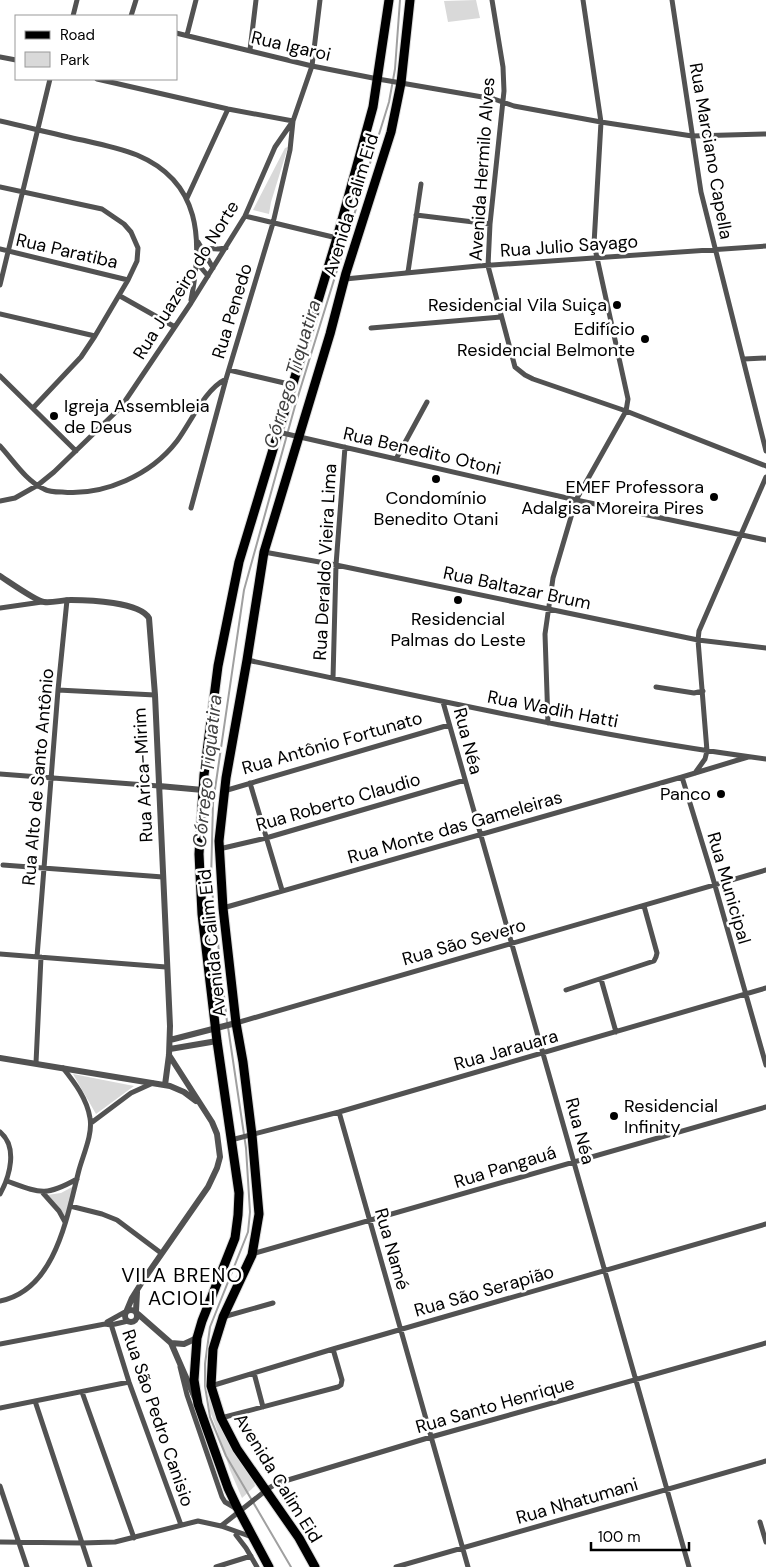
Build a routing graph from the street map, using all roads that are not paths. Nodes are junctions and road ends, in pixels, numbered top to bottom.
1 (77, 0) edge
2 (136, 0) edge
3 (196, 0) edge
4 (256, 0) edge
5 (320, 0) edge
6 (389, 0) edge
7 (410, 0) edge
8 (492, 0) edge
9 (583, 0) edge
10 (672, 0) edge
11 (73, 15) edge
12 (131, 15) edge
13 (178, 33) edge
14 (187, 35) junction
15 (250, 50) junction
16 (0, 57) edge
17 (15, 60) edge
18 (312, 66) junction
19 (50, 80) edge
20 (101, 80) edge
21 (383, 80) junction
22 (399, 83) junction
23 (504, 102) junction
24 (228, 109) junction
25 (0, 121) edge
26 (293, 121) junction
27 (601, 122) junction
28 (38, 130) junction
29 (766, 134) edge
30 (692, 136) junction
31 (420, 184) dead end
32 (0, 187) edge
33 (22, 192) junction
34 (187, 198) junction
35 (416, 215) junction
36 (245, 216) junction
37 (273, 223) junction
38 (490, 224) junction
39 (337, 238) junction
40 (197, 242) junction
41 (766, 246) edge
42 (202, 248) junction
43 (226, 248) junction
44 (0, 250) edge
45 (715, 250) junction
46 (9, 252) junction
47 (596, 258) junction
48 (198, 264) junction
49 (488, 266) junction
50 (213, 268) junction
51 (408, 272) junction
52 (208, 276) junction
53 (345, 279) junction
54 (128, 280) junction
55 (0, 285) edge
56 (120, 296) junction
57 (190, 304) junction
58 (0, 314) edge
59 (501, 318) junction
60 (175, 327) junction
61 (371, 328) dead end
62 (95, 336) junction
63 (766, 358) edge
64 (744, 359) junction
65 (229, 370) junction
66 (0, 376) edge
67 (226, 379) junction
68 (292, 384) junction
69 (427, 402) dead end
70 (33, 408) junction
71 (626, 411) junction
72 (281, 432) junction
73 (295, 436) junction
74 (0, 446) edge
75 (345, 447) junction
76 (76, 451) junction
77 (766, 451) edge
78 (396, 459) junction
79 (766, 466) edge
80 (766, 477) edge
81 (38, 485) junction
82 (576, 500) junction
83 (0, 502) edge
84 (191, 508) dead end
85 (741, 534) junction
86 (766, 540) edge
87 (264, 552) junction
88 (336, 565) junction
89 (0, 576) edge
90 (67, 600) junction
91 (42, 602) junction
92 (0, 608) edge
93 (548, 609) junction
94 (698, 640) junction
95 (766, 648) edge
96 (247, 660) junction
97 (333, 678) junction
98 (656, 687) dead end
99 (58, 690) junction
100 (703, 692) junction
101 (155, 695) junction
102 (444, 702) junction
103 (548, 723) junction
104 (449, 725) junction
105 (707, 751) junction
106 (748, 757) junction
107 (766, 760) edge
108 (0, 774) edge
109 (694, 774) junction
110 (50, 778) junction
111 (682, 778) junction
112 (465, 780) junction
113 (250, 783) junction
114 (159, 786) junction
115 (203, 790) junction
116 (224, 791) junction
117 (480, 834) junction
118 (266, 838) junction
119 (219, 849) junction
120 (3, 865) dead end
121 (44, 869) junction
122 (766, 870) edge
123 (163, 877) junction
124 (715, 885) junction
125 (282, 890) junction
126 (644, 906) junction
127 (223, 908) junction
128 (512, 944) junction
129 (0, 954) edge
130 (39, 957) junction
131 (166, 966) junction
132 (601, 979) junction
133 (766, 988) edge
134 (566, 990) dead end
135 (746, 994) junction
136 (234, 1024) junction
137 (220, 1028) junction
138 (616, 1032) junction
139 (170, 1040) junction
140 (217, 1041) junction
141 (170, 1052) junction
142 (544, 1053) junction
143 (0, 1058) edge
144 (36, 1063) junction
145 (766, 1065) edge
146 (62, 1068) junction
147 (154, 1083) junction
148 (164, 1085) junction
149 (766, 1107) edge
150 (204, 1108) junction
151 (339, 1112) junction
152 (91, 1123) junction
153 (0, 1132) edge
154 (252, 1135) junction
155 (231, 1140) junction
156 (574, 1161) junction
157 (77, 1179) junction
158 (7, 1181) junction
159 (43, 1192) junction
160 (0, 1194) edge
161 (70, 1206) junction
162 (370, 1220) junction
163 (65, 1222) junction
164 (766, 1224) edge
165 (162, 1253) junction
166 (252, 1254) junction
167 (604, 1270) junction
168 (137, 1292) junction
169 (0, 1301) edge
170 (274, 1304) dead end
171 (126, 1311) junction
172 (137, 1312) junction
173 (223, 1317) junction
174 (131, 1322) junction
175 (108, 1323) junction
176 (154, 1328) junction
177 (400, 1329) junction
178 (197, 1338) junction
179 (766, 1342) edge
180 (171, 1343) junction
181 (0, 1344) edge
182 (333, 1349) junction
183 (180, 1362) junction
184 (254, 1373) junction
185 (635, 1380) junction
186 (129, 1382) junction
187 (211, 1386) junction
188 (82, 1392) junction
189 (35, 1401) junction
190 (198, 1404) junction
191 (263, 1407) junction
192 (0, 1408) edge
193 (221, 1418) junction
194 (431, 1437) junction
195 (766, 1461) edge
196 (0, 1486) edge
197 (666, 1490) junction
198 (263, 1492) junction
199 (239, 1511) junction
200 (760, 1522) dead end
201 (181, 1525) junction
202 (221, 1526) junction
203 (236, 1536) dead end
204 (134, 1538) junction
205 (253, 1538) junction
206 (299, 1538) junction
207 (0, 1542) edge
208 (19, 1542) junction
209 (766, 1542) edge
210 (82, 1543) junction
211 (462, 1548) junction
212 (261, 1553) junction
213 (251, 1556) junction
214 (28, 1567) edge
215 (90, 1567) edge
216 (216, 1567) edge
217 (257, 1567) edge
218 (269, 1567) edge
219 (273, 1567) edge
220 (306, 1567) edge
221 (316, 1567) edge
222 (396, 1567) edge
223 (468, 1567) edge
224 (688, 1567) edge

1 - 11 street
2 - 12 street
3 - 14 street
4 - 15 street
5 - 18 street, Rua Juazeiro do Norte
6 - 21 main road, Avenida Calim Eid
7 - 22 main road, Avenida Calim Eid
8 - 23 street, Avenida Hermilo Alves
9 - 27 street
10 - 30 street, Rua Marciano Capella
13 - 14 street, Rua Igaroi
14 - 15 street, Rua Igaroi
15 - 18 street, Rua Igaroi
16 - 17 street
18 - 21 street, Rua Igaroi
18 - 26 street, Rua Juazeiro do Norte
19 - 28 street
20 - 24 street
21 - 22 street, Rua Igaroi
21 - 39 main road, Avenida Calim Eid
22 - 23 street, Rua Igaroi
22 - 53 main road, Avenida Calim Eid
23 - 27 street, Rua Igaroi
23 - 38 street, Avenida Hermilo Alves
24 - 26 street
24 - 34 street
25 - 28 street
26 - 36 street, Rua Juazeiro do Norte
26 - 37 street, Rua Penedo
27 - 30 street, Rua Igaroi
27 - 47 street
28 - 33 street
28 - 34 street
29 - 30 street, Rua Igaroi
30 - 45 street, Rua Marciano Capella
31 - 35 street
32 - 33 street
33 - 46 street
33 - 54 street
34 - 40 street
35 - 38 street
35 - 51 street
36 - 37 street
36 - 43 street, Rua Juazeiro do Norte
37 - 39 street
37 - 65 street, Rua Penedo
38 - 49 street, Avenida Hermilo Alves
39 - 68 main road, Avenida Calim Eid
40 - 42 street
40 - 48 street
41 - 45 street, Rua Julio Sayago
42 - 43 street
42 - 50 street
43 - 50 street, Rua Juazeiro do Norte
44 - 46 street, Rua Paratiba
45 - 47 street, Rua Julio Sayago
45 - 64 street, Rua Marciano Capella
46 - 54 street, Rua Paratiba
46 - 55 street
47 - 49 street, Rua Julio Sayago
47 - 71 street
48 - 52 street
48 - 57 street
49 - 51 street, Rua Julio Sayago
49 - 59 street, Avenida Hermilo Alves
50 - 52 street, Rua Juazeiro do Norte
51 - 53 street, Rua Julio Sayago
52 - 57 street, Rua Juazeiro do Norte
53 - 73 main road, Avenida Calim Eid
54 - 56 street
56 - 60 street
56 - 62 street
57 - 60 street, Rua Juazeiro do Norte
58 - 62 street
59 - 61 street
59 - 71 street, Avenida Hermilo Alves
60 - 76 street, Rua Juazeiro do Norte
62 - 70 street
63 - 64 street
64 - 77 street, Rua Marciano Capella
65 - 67 street, Rua Penedo
65 - 68 street
66 - 70 street
67 - 81 street
67 - 84 street, Rua Penedo
68 - 72 main road, Avenida Calim Eid
69 - 78 street
70 - 76 street
71 - 79 street, Avenida Hermilo Alves
71 - 82 street
72 - 73 street, Rua Benedito Otoni
72 - 115 main road, Avenida Calim Eid
73 - 75 street, Rua Benedito Otoni
73 - 87 main road, Avenida Calim Eid
74 - 81 street
75 - 78 street, Rua Benedito Otoni
75 - 88 street, Rua Deraldo Vieira Lima
76 - 81 street, Rua Juazeiro do Norte
78 - 82 street, Rua Benedito Otoni
80 - 85 street
81 - 83 street, Rua Juazeiro do Norte
82 - 85 street, Rua Benedito Otoni
82 - 93 street
85 - 86 street, Rua Benedito Otoni
85 - 94 street
87 - 88 street, Rua Baltazar Brum
87 - 96 main road, Avenida Calim Eid
88 - 93 street, Rua Baltazar Brum
88 - 97 street, Rua Deraldo Vieira Lima
89 - 91 street
90 - 91 street, Rua Arica-Mirim
90 - 99 street, Rua Alto de Santo Antônio
90 - 101 street, Rua Arica-Mirim
91 - 92 street, Rua Arica-Mirim
93 - 94 street, Rua Baltazar Brum
93 - 103 street
94 - 95 street, Rua Baltazar Brum
94 - 100 street
96 - 97 street, Rua Wadih Hatti
96 - 116 main road, Avenida Calim Eid
97 - 102 street, Rua Wadih Hatti
98 - 100 street
99 - 101 street
99 - 110 street, Rua Alto de Santo Antônio
100 - 105 street
101 - 114 street, Rua Arica-Mirim
102 - 103 street, Rua Wadih Hatti
102 - 104 street, Rua Néa
103 - 105 street, Rua Wadih Hatti
104 - 112 street, Rua Néa
104 - 113 street, Rua Antônio Fortunato
105 - 106 street, Rua Wadih Hatti
105 - 109 street
106 - 107 street, Rua Wadih Hatti
106 - 109 street, Rua Monte das Gameleiras
108 - 110 street
109 - 111 street, Rua Monte das Gameleiras
110 - 114 street
110 - 121 street, Rua Alto de Santo Antônio
111 - 117 street, Rua Monte das Gameleiras
111 - 124 street, Rua Municipal
112 - 117 street, Rua Néa
112 - 118 street, Rua Roberto Claudio
113 - 116 street, Rua Antônio Fortunato
113 - 118 street
114 - 115 street
114 - 123 street, Rua Arica-Mirim
115 - 137 main road, Avenida Calim Eid
116 - 119 main road, Avenida Calim Eid
117 - 125 street, Rua Monte das Gameleiras
117 - 128 street, Rua Néa
118 - 119 street, Rua Roberto Claudio
118 - 125 street
119 - 127 main road, Avenida Calim Eid
120 - 121 street
121 - 123 street
121 - 130 street, Rua Alto de Santo Antônio
122 - 124 street, Rua São Severo
123 - 131 street, Rua Arica-Mirim
124 - 126 street, Rua São Severo
124 - 135 street, Rua Municipal
125 - 127 street, Rua Monte das Gameleiras
126 - 128 street, Rua São Severo
126 - 132 street
127 - 136 main road, Avenida Calim Eid
128 - 136 street, Rua São Severo
128 - 142 street, Rua Néa
129 - 130 street
130 - 131 street
130 - 144 street, Rua Alto de Santo Antônio
131 - 139 street, Rua Arica-Mirim
132 - 134 street
132 - 138 street
133 - 135 street, Rua Jarauara
135 - 138 street, Rua Jarauara
135 - 145 street, Rua Municipal
136 - 137 street, Rua São Severo
136 - 154 main road, Avenida Calim Eid
137 - 139 street, Rua São Severo
137 - 140 main road, Avenida Calim Eid
138 - 142 street, Rua Jarauara
139 - 141 street, Rua Arica-Mirim
140 - 141 street
140 - 155 main road, Avenida Calim Eid
141 - 148 street, Rua Arica-Mirim
141 - 150 street
142 - 151 street, Rua Jarauara
142 - 156 street, Rua Néa
143 - 144 street
144 - 146 street
146 - 147 street
146 - 152 street
147 - 148 street
147 - 152 street
148 - 150 street
149 - 156 street, Rua Pangauá
150 - 165 street
151 - 154 street, Rua Jarauara
151 - 162 street, Rua Namé
152 - 157 street
153 - 158 street
154 - 155 street, Rua Jarauara
154 - 166 main road, Avenida Calim Eid
155 - 178 main road, Avenida Calim Eid
156 - 162 street, Rua Pangauá
156 - 167 street, Rua Néa
157 - 159 street
157 - 161 street
158 - 159 street
158 - 160 street
159 - 163 street
161 - 163 street
161 - 165 street
162 - 166 street, Rua Pangauá
162 - 177 street, Rua Namé
163 - 169 street
164 - 167 street, Rua São Serapião
165 - 168 street
166 - 173 main road, Avenida Calim Eid
167 - 177 street, Rua São Serapião
167 - 185 street, Rua Néa
168 - 171 street
168 - 172 street
170 - 173 street
171 - 172 street
171 - 174 street
171 - 175 street
172 - 174 street
172 - 176 street
173 - 187 main road, Avenida Calim Eid
174 - 175 street
174 - 176 street
175 - 181 street
175 - 186 street, Rua São Pedro Canisio
176 - 180 street
177 - 182 street, Rua São Serapião
177 - 194 street, Rua Namé
178 - 180 street
178 - 190 main road, Avenida Calim Eid
179 - 185 street, Rua Santo Henrique
180 - 183 street
182 - 184 street, Rua São Serapião
182 - 191 street
183 - 190 street
183 - 199 street
184 - 187 street, Rua São Serapião
184 - 191 street
185 - 194 street, Rua Santo Henrique
185 - 197 street, Rua Néa
186 - 188 street
186 - 201 street, Rua São Pedro Canisio
187 - 193 main road, Avenida Calim Eid
188 - 189 street
188 - 204 street
189 - 192 street
189 - 210 street
190 - 199 main road, Avenida Calim Eid
191 - 193 street
193 - 198 main road, Avenida Calim Eid
194 - 198 street, Rua Santo Henrique
194 - 211 street, Rua Namé
195 - 197 street, Rua Nhatumani
196 - 208 street
197 - 211 street, Rua Nhatumani
197 - 224 street, Rua Néa
198 - 199 street, Rua Santo Henrique
198 - 206 main road, Avenida Calim Eid
199 - 202 street, Rua Santo Henrique
199 - 205 main road, Avenida Calim Eid
200 - 209 street
201 - 202 street
201 - 204 street
202 - 205 street
203 - 213 street
204 - 210 street
205 - 212 main road, Avenida Calim Eid
206 - 220 main road
206 - 221 main road, Avenida Calim Eid
207 - 208 street
208 - 210 street
208 - 214 street
210 - 215 street
211 - 222 street, Rua Nhatumani
211 - 223 street, Rua Namé
212 - 218 main road, Avenida Calim Eid
212 - 219 main road
213 - 216 street
213 - 217 street

